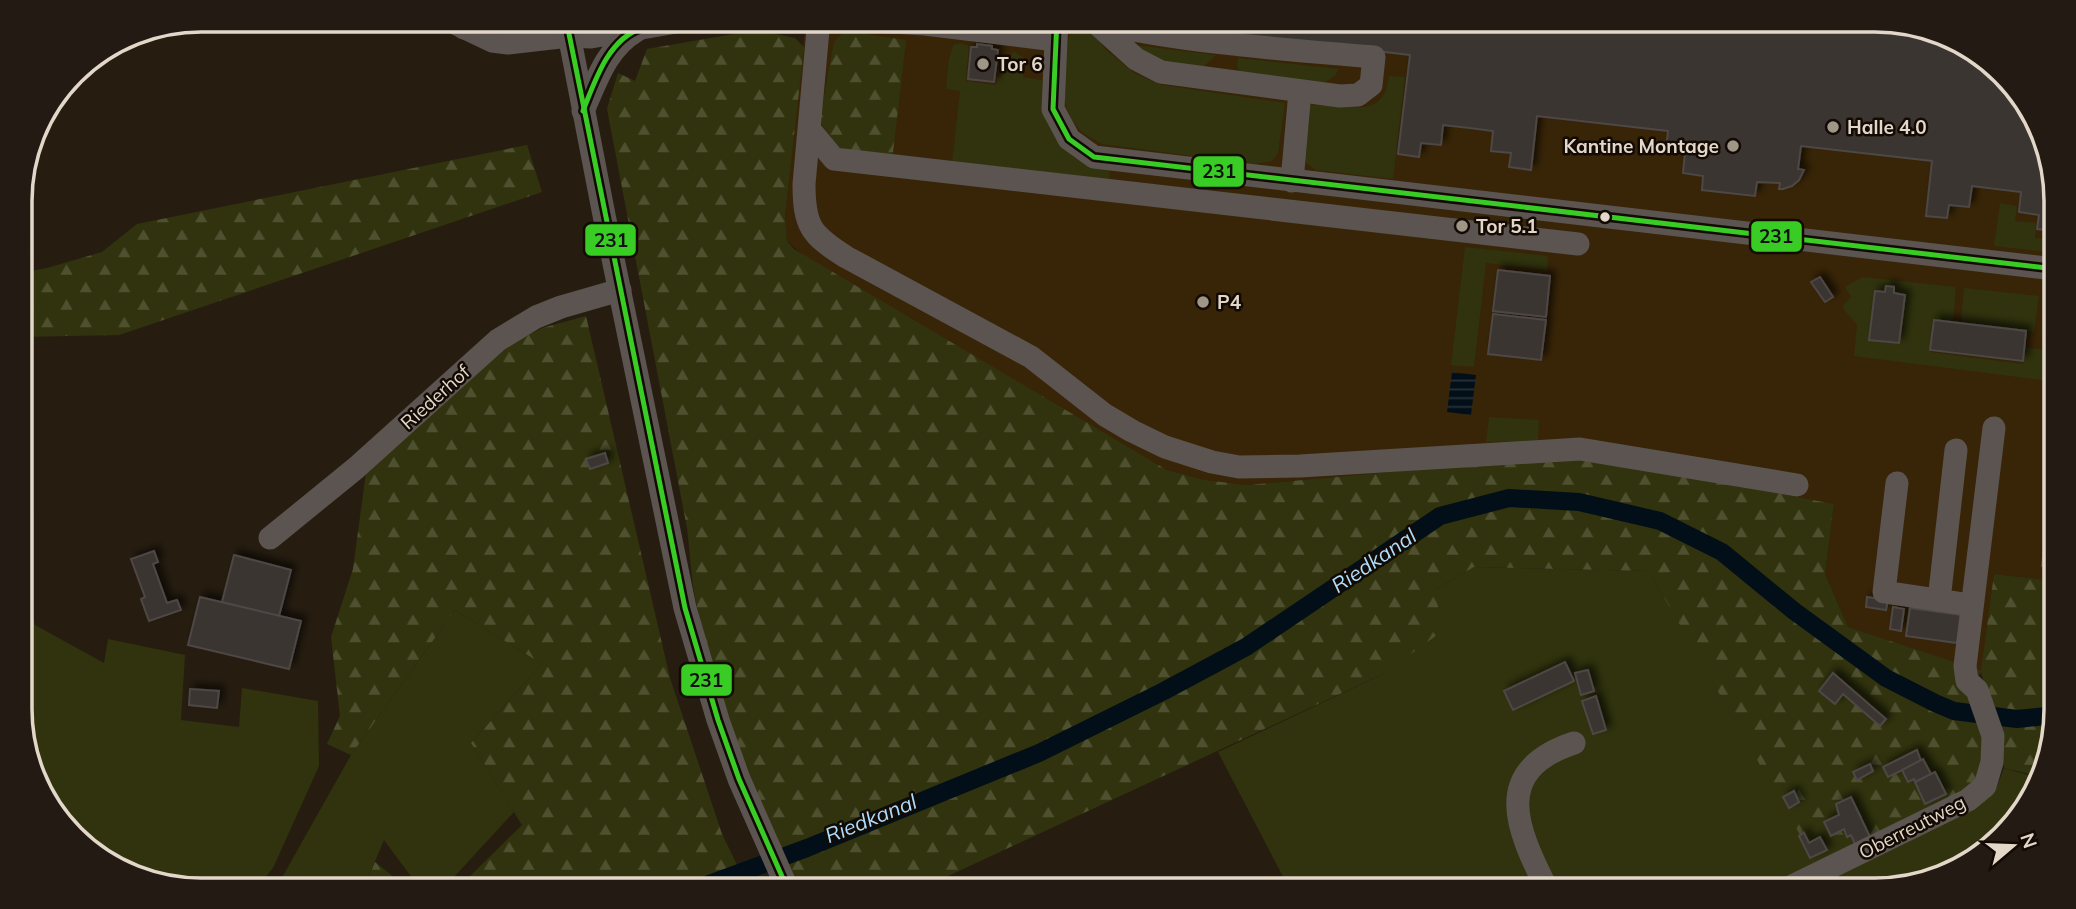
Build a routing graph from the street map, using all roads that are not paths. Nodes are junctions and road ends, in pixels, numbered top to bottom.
1 (473, 32) edge
2 (539, 32) edge
3 (567, 32) edge
4 (582, 32) edge
5 (620, 32) edge
6 (634, 32) edge
7 (818, 32) edge
8 (1056, 32) edge
9 (1106, 32) edge
10 (1148, 32) edge
11 (1300, 91) junction
12 (583, 111) junction
13 (810, 130) junction
14 (1292, 181) junction
15 (1578, 244) dead end
16 (2044, 268) edge
17 (620, 290) junction
18 (1994, 428) dead end
19 (1956, 450) dead end
20 (1897, 483) dead end
21 (1797, 485) dead end
22 (270, 538) dead end
23 (1939, 600) junction
24 (1971, 605) junction
25 (1574, 743) dead end
26 (1541, 877) edge
27 (1810, 877) edge
28 (783, 878) edge

1 - 2 street
3 - 12 street
4 - 5 street
6 - 12 street
7 - 13 street
8 - 14 street
9 - 11 street
10 - 11 street
11 - 14 street
12 - 17 street
13 - 15 street
13 - 21 street
14 - 16 street
17 - 22 street, Riederhof
17 - 28 street
18 - 24 street, Oberreutweg
19 - 23 street
20 - 23 street
23 - 24 street
24 - 27 street, Oberreutweg
25 - 26 street

